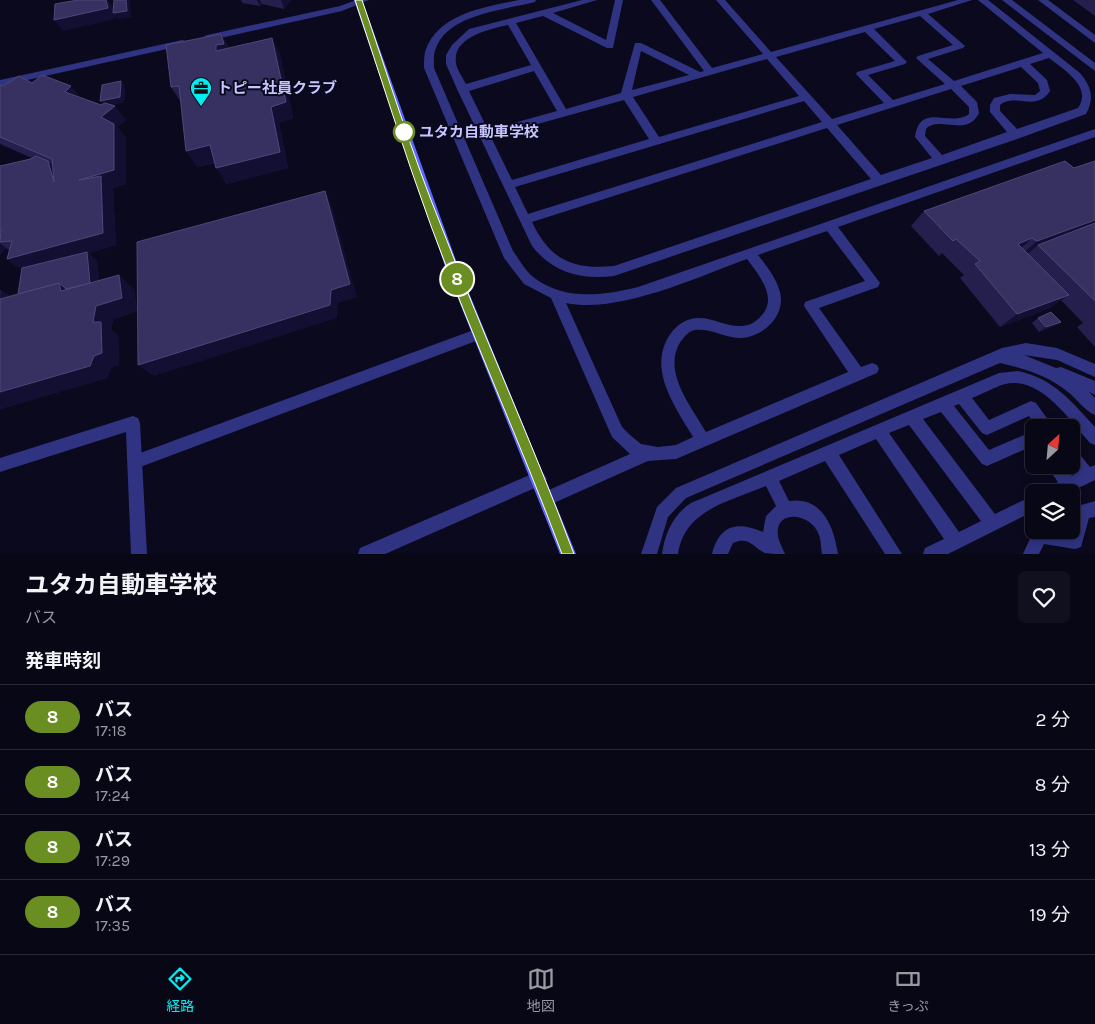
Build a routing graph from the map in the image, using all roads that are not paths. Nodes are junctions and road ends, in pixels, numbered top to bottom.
1 (532, 0) edge
2 (593, 0) edge
3 (619, 0) edge
4 (655, 0) edge
5 (720, 0) edge
6 (924, 0) edge
7 (968, 0) edge
8 (982, 0) edge
9 (1006, 0) edge
10 (1042, 0) edge
11 (361, 1) edge
12 (934, 9) junction
13 (543, 12) junction
14 (921, 13) junction
15 (510, 20) junction
16 (867, 28) junction
17 (1095, 40) edge
18 (1051, 54) junction
19 (769, 56) junction
20 (1023, 63) junction
21 (537, 67) junction
22 (1095, 68) edge
23 (710, 72) junction
24 (698, 75) junction
25 (0, 83) edge
26 (952, 85) junction
27 (462, 88) junction
28 (626, 95) junction
29 (806, 97) junction
30 (891, 104) junction
31 (563, 113) junction
32 (830, 124) junction
33 (1095, 133) edge
34 (485, 135) junction
35 (1016, 135) junction
36 (656, 141) junction
37 (940, 160) junction
38 (880, 181) junction
39 (508, 185) junction
40 (525, 220) junction
41 (830, 226) junction
42 (750, 253) junction
43 (556, 295) junction
44 (478, 334) junction
45 (998, 357) junction
46 (872, 369) dead end
47 (1051, 371) junction
48 (1095, 371) edge
49 (858, 375) junction
50 (1095, 388) edge
51 (962, 396) junction
52 (943, 403) junction
53 (1095, 408) edge
54 (912, 417) junction
55 (1040, 419) edge
56 (879, 431) junction
57 (1095, 438) edge
58 (703, 441) junction
59 (1025, 442) edge
60 (828, 452) junction
61 (647, 454) junction
62 (135, 462) junction
63 (1080, 464) edge
64 (0, 465) edge
65 (1061, 474) edge
66 (1092, 474) edge
67 (769, 477) junction
68 (539, 479) junction
69 (1069, 484) edge
70 (1072, 484) edge
71 (547, 498) junction
72 (1025, 507) edge
73 (785, 509) junction
74 (1095, 509) edge
75 (992, 523) junction
76 (956, 542) junction
77 (139, 554) edge
78 (366, 554) edge
79 (568, 554) edge
80 (649, 554) edge
81 (670, 554) edge
82 (720, 554) edge
83 (776, 554) edge
84 (830, 554) edge
85 (894, 554) edge
86 (931, 554) edge
87 (1031, 554) edge

1 - 43 street
2 - 13 street
3 - 13 street
4 - 23 street
5 - 19 street
6 - 12 street
7 - 12 street
8 - 18 street
9 - 22 street
10 - 17 street
11 - 25 street
11 - 44 street
12 - 14 street
13 - 15 street
14 - 16 street
14 - 26 street
15 - 21 street
15 - 27 street
16 - 19 street
16 - 30 street
18 - 20 street
18 - 35 street
19 - 23 street
19 - 29 street
20 - 26 street
20 - 35 street
21 - 27 street
21 - 31 street
23 - 24 street
24 - 28 street
24 - 28 street
26 - 30 street
26 - 37 street
27 - 34 street
28 - 31 street
28 - 36 street
29 - 32 street
29 - 36 street
30 - 32 street
31 - 34 street
32 - 38 street
32 - 40 street
33 - 41 street
34 - 39 street
35 - 37 street
36 - 39 street
37 - 38 street
38 - 40 street
39 - 40 street
41 - 42 street
41 - 49 street
42 - 43 street
42 - 58 street
43 - 61 street
44 - 62 street
44 - 68 street
45 - 47 street
45 - 48 street
45 - 80 street
46 - 49 street
47 - 50 street
47 - 53 street
49 - 58 street
51 - 52 street
51 - 55 street
51 - 57 street
52 - 54 street
52 - 59 street
54 - 56 street
54 - 75 street
56 - 60 street
56 - 76 street
58 - 61 street
60 - 67 street
60 - 85 street
61 - 71 street
62 - 64 street
62 - 77 street
63 - 66 street
65 - 69 street
66 - 70 street
67 - 73 street
67 - 81 street
68 - 71 street
68 - 78 street
71 - 79 street
72 - 75 street
73 - 83 street
73 - 84 street
74 - 87 street
75 - 76 street
76 - 86 street
82 - 83 street

